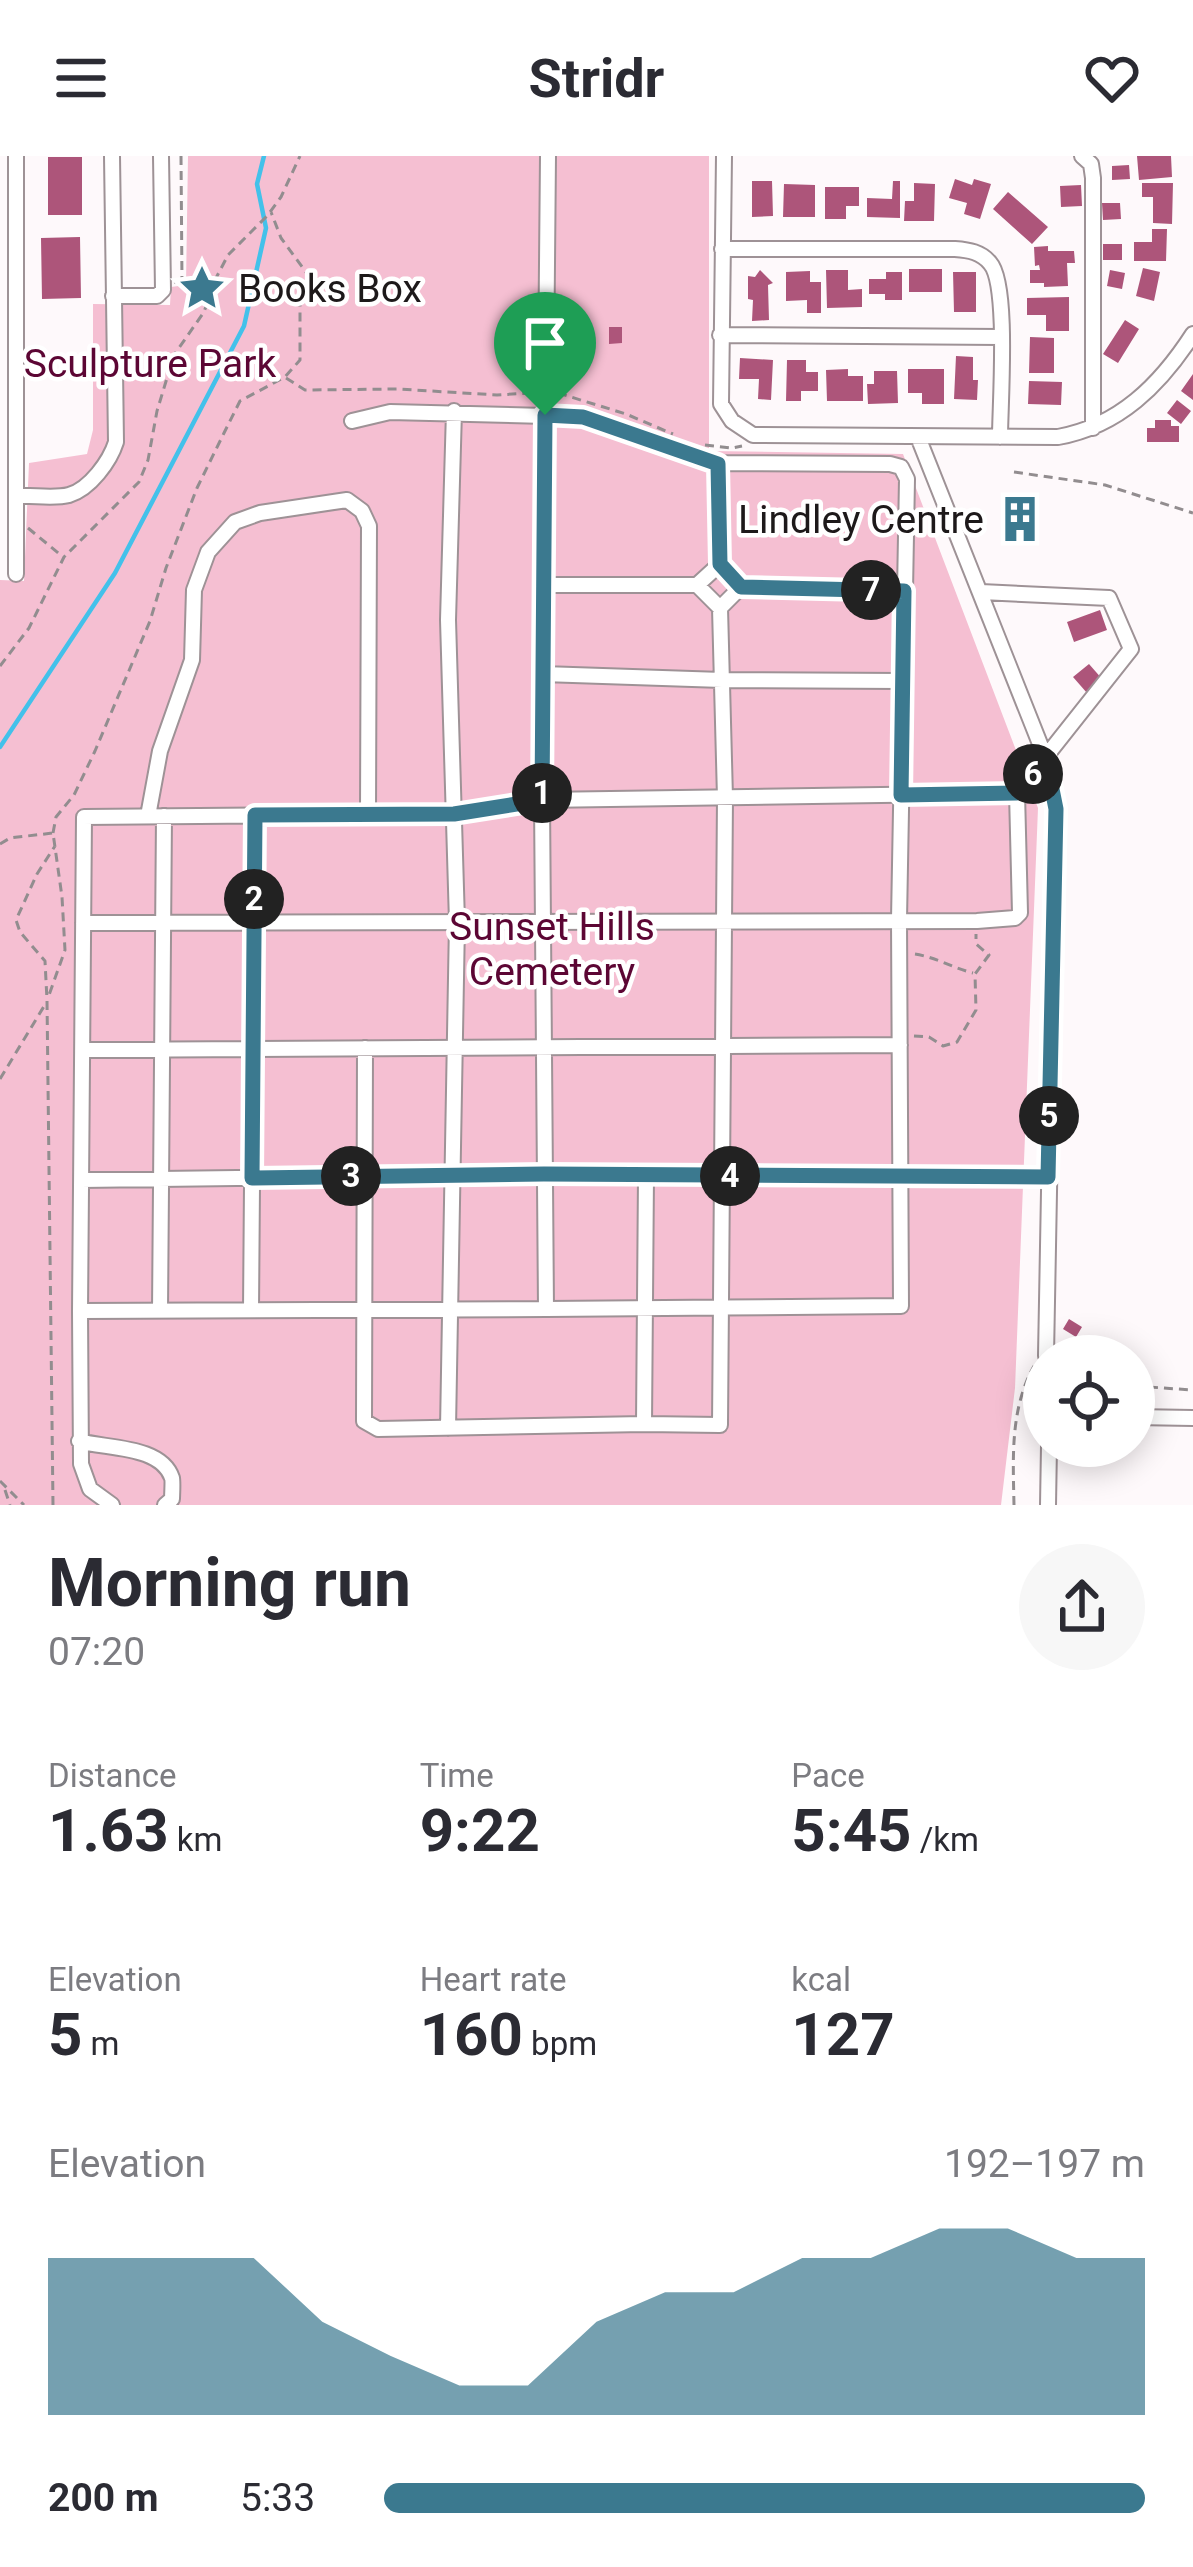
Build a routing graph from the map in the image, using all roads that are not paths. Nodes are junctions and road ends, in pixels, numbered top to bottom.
1 (16, 156) edge
2 (112, 156) edge
3 (161, 156) edge
4 (548, 156) edge
5 (724, 156) edge
6 (1082, 156) edge
7 (8, 226) edge
8 (722, 249) junction
9 (113, 296) junction
10 (1193, 334) edge
11 (720, 335) junction
12 (1000, 337) junction
13 (454, 412) junction
14 (545, 415) junction
15 (352, 421) dead end
16 (1093, 428) junction
17 (8, 436) edge
18 (918, 437) junction
19 (1000, 437) junction
20 (718, 464) junction
21 (17, 496) junction
22 (720, 564) junction
23 (16, 574) dead end
24 (543, 585) junction
25 (697, 585) junction
26 (741, 587) junction
27 (904, 591) junction
28 (981, 592) junction
29 (719, 608) junction
30 (543, 674) junction
31 (722, 680) junction
32 (903, 681) junction
33 (1046, 759) junction
34 (1017, 793) junction
35 (901, 795) junction
36 (725, 798) junction
37 (542, 800) junction
38 (368, 814) junction
39 (454, 814) junction
40 (255, 815) junction
41 (156, 816) junction
42 (899, 920) junction
43 (724, 921) junction
44 (458, 922) junction
45 (542, 922) junction
46 (83, 923) junction
47 (163, 923) junction
48 (254, 923) junction
49 (900, 1040) junction
50 (722, 1046) junction
51 (544, 1047) junction
52 (365, 1048) junction
53 (455, 1048) junction
54 (253, 1049) junction
55 (82, 1050) junction
56 (162, 1050) junction
57 (544, 1174) junction
58 (453, 1175) junction
59 (364, 1176) junction
60 (646, 1176) junction
61 (720, 1176) junction
62 (902, 1177) junction
63 (1048, 1177) junction
64 (252, 1178) junction
65 (161, 1179) junction
66 (81, 1180) junction
67 (644, 1308) junction
68 (721, 1308) junction
69 (450, 1309) junction
70 (546, 1309) junction
71 (251, 1310) junction
72 (363, 1310) junction
73 (80, 1311) junction
74 (160, 1311) junction
75 (1042, 1335) edge
76 (1155, 1418) edge
77 (1193, 1418) edge
78 (644, 1424) junction
79 (448, 1428) junction
80 (79, 1441) junction
81 (1049, 1467) edge
82 (112, 1505) edge
83 (165, 1505) edge
84 (1048, 1505) edge

1 - 7 street
2 - 9 street
3 - 9 street
4 - 14 street
5 - 8 street
6 - 16 street
7 - 17 street
8 - 11 street
8 - 12 street
9 - 21 street
10 - 16 street
11 - 12 street
11 - 18 street
12 - 19 street
13 - 14 street
13 - 15 street
13 - 39 street
14 - 20 street
14 - 24 street
16 - 19 street
17 - 21 street
18 - 19 street
18 - 28 street
20 - 22 street
20 - 27 street
21 - 23 street
22 - 25 street
22 - 26 street
24 - 25 street
24 - 30 street
25 - 29 street
26 - 27 street
26 - 29 street
27 - 32 street
28 - 33 street
28 - 33 street
29 - 31 street
30 - 31 street
30 - 37 street
31 - 32 street
31 - 36 street
32 - 35 street
33 - 34 street
33 - 63 street
34 - 35 street
34 - 42 street
35 - 36 street
35 - 42 street
36 - 37 street
36 - 43 street
37 - 39 street
37 - 45 street
38 - 39 street
38 - 40 street
38 - 41 street
39 - 44 street
40 - 41 street
40 - 48 street
41 - 46 street
41 - 47 street
42 - 43 street
42 - 49 street
43 - 45 street
43 - 50 street
44 - 45 street
44 - 48 street
44 - 53 street
45 - 51 street
46 - 47 street
46 - 55 street
47 - 48 street
47 - 56 street
48 - 54 street
49 - 50 street
49 - 62 street
50 - 51 street
50 - 61 street
51 - 53 street
51 - 57 street
52 - 53 street
52 - 54 street
52 - 59 street
53 - 58 street
54 - 56 street
54 - 64 street
55 - 56 street
55 - 66 street
56 - 65 street
57 - 58 street
57 - 60 street
57 - 70 street
58 - 59 street
58 - 69 street
59 - 64 street
59 - 72 street
60 - 61 street
60 - 67 street
61 - 62 street
61 - 68 street
62 - 63 street
62 - 68 street
63 - 75 street
64 - 65 street
64 - 71 street
65 - 66 street
65 - 74 street
66 - 73 street
67 - 68 street
67 - 70 street
67 - 78 street
68 - 78 street
69 - 70 street
69 - 72 street
69 - 79 street
71 - 72 street
71 - 74 street
72 - 79 street
73 - 74 street
73 - 80 street
76 - 77 street
78 - 79 street
80 - 82 street
80 - 83 street
81 - 84 street

